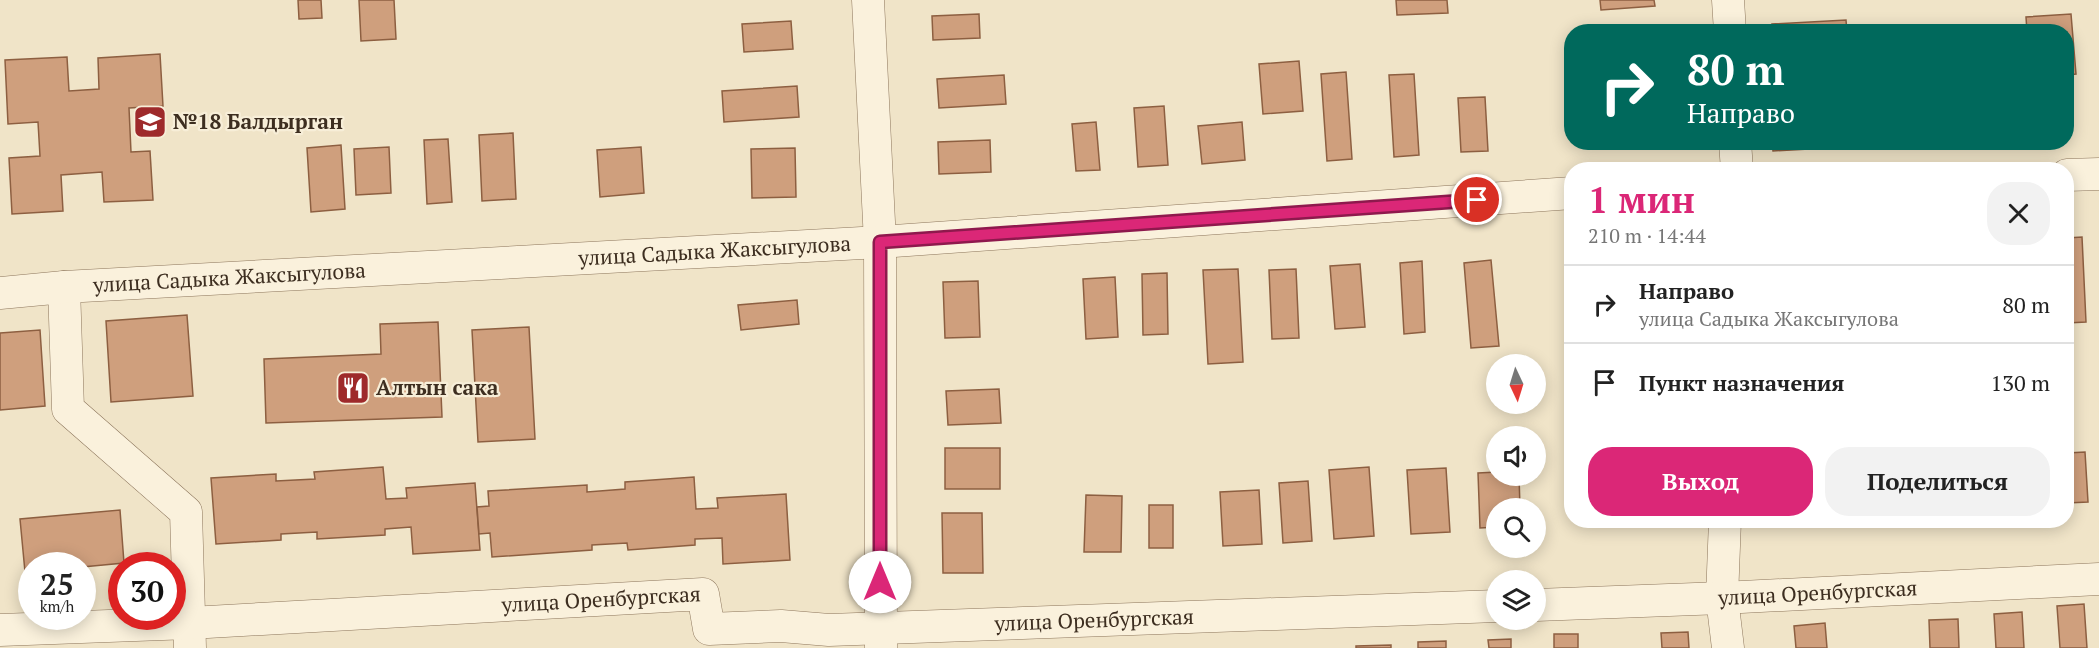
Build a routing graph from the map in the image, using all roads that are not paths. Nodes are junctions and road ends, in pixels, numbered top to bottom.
1 (868, 0) edge
2 (1728, 0) edge
3 (1730, 24) edge
4 (2099, 174) edge
5 (2074, 175) edge
6 (1564, 194) edge
7 (880, 242) junction
8 (64, 287) junction
9 (0, 293) edge
10 (1725, 528) edge
11 (2099, 579) edge
12 (1722, 598) junction
13 (1546, 605) edge
14 (1486, 607) edge
15 (0, 630) edge
16 (190, 636) edge
17 (881, 638) edge
18 (1728, 648) edge

1 - 7 street
2 - 3 street
4 - 5 street
6 - 7 street, улица Садыка Жаксыгулова
7 - 8 street, улица Садыка Жаксыгулова
7 - 17 street
8 - 9 street, улица Садыка Жаксыгулова
8 - 16 street
10 - 12 street
11 - 12 street, улица Оренбургская
12 - 13 street, улица Оренбургская
12 - 18 street
14 - 17 street, улица Оренбургская
15 - 16 street, улица Оренбургская
16 - 17 street, улица Оренбургская

